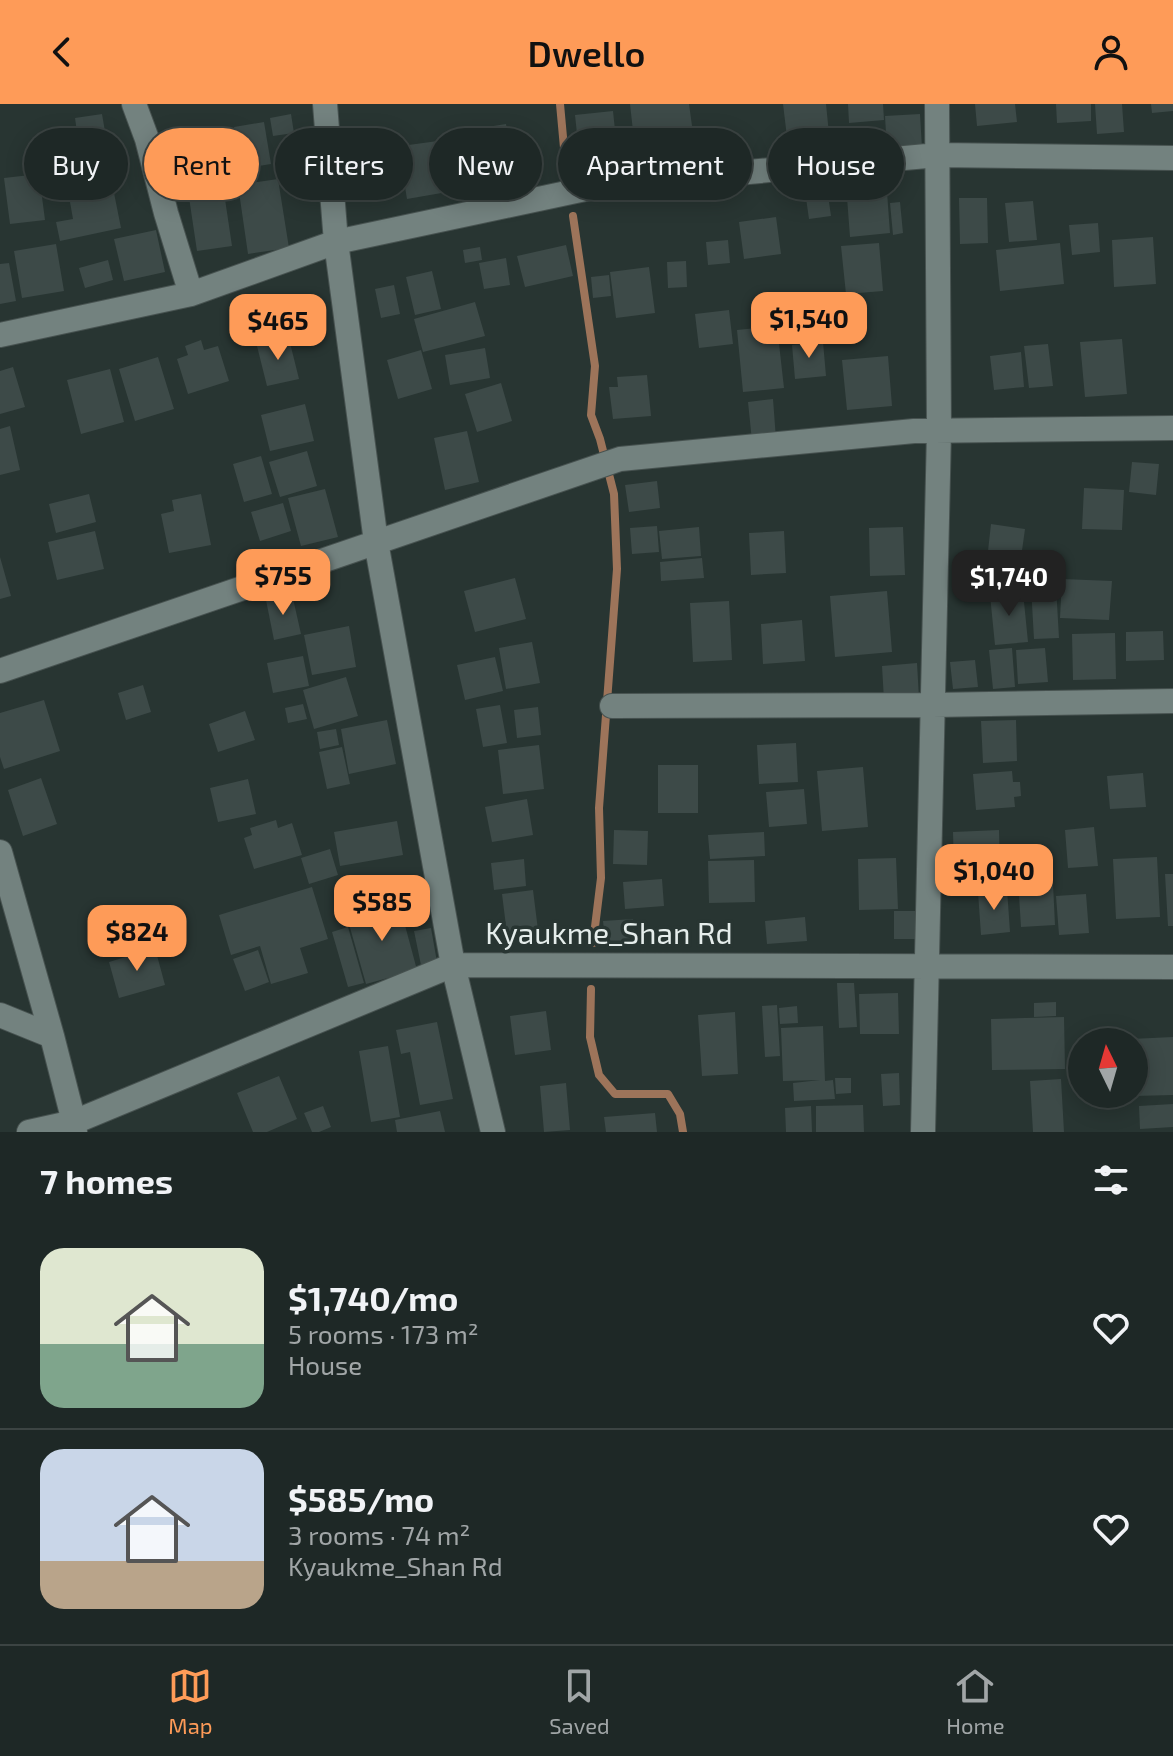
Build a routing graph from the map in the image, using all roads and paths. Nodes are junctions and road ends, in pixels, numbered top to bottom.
1 (134, 104) edge
2 (325, 104) edge
3 (937, 104) edge
4 (938, 155) junction
5 (1173, 158) edge
6 (336, 242) junction
7 (191, 294) junction
8 (0, 335) edge
9 (1173, 428) edge
10 (939, 431) junction
11 (376, 542) junction
12 (0, 671) edge
13 (1173, 701) edge
14 (933, 705) junction
15 (612, 706) dead end
16 (0, 852) edge
17 (453, 965) junction
18 (927, 966) junction
19 (1173, 967) edge
20 (0, 1015) edge
21 (52, 1036) junction
22 (74, 1127) edge
23 (29, 1132) edge
24 (493, 1132) edge
25 (923, 1132) edge

1 - 7 street
2 - 6 street
3 - 4 street
4 - 5 street
4 - 6 street
4 - 10 street
6 - 7 street
6 - 11 street
7 - 8 street
9 - 10 street
10 - 11 street
10 - 14 street
11 - 12 street
11 - 17 street
13 - 14 street
14 - 15 street
14 - 18 street
16 - 21 street
17 - 18 street, Kyaukme_Shan Rd
17 - 22 street, Kyaukme_Shan Rd
17 - 24 street
18 - 19 street, Kyaukme_Shan Rd
18 - 25 street
20 - 21 street
21 - 22 street
22 - 23 street, Kyaukme_Shan Rd

